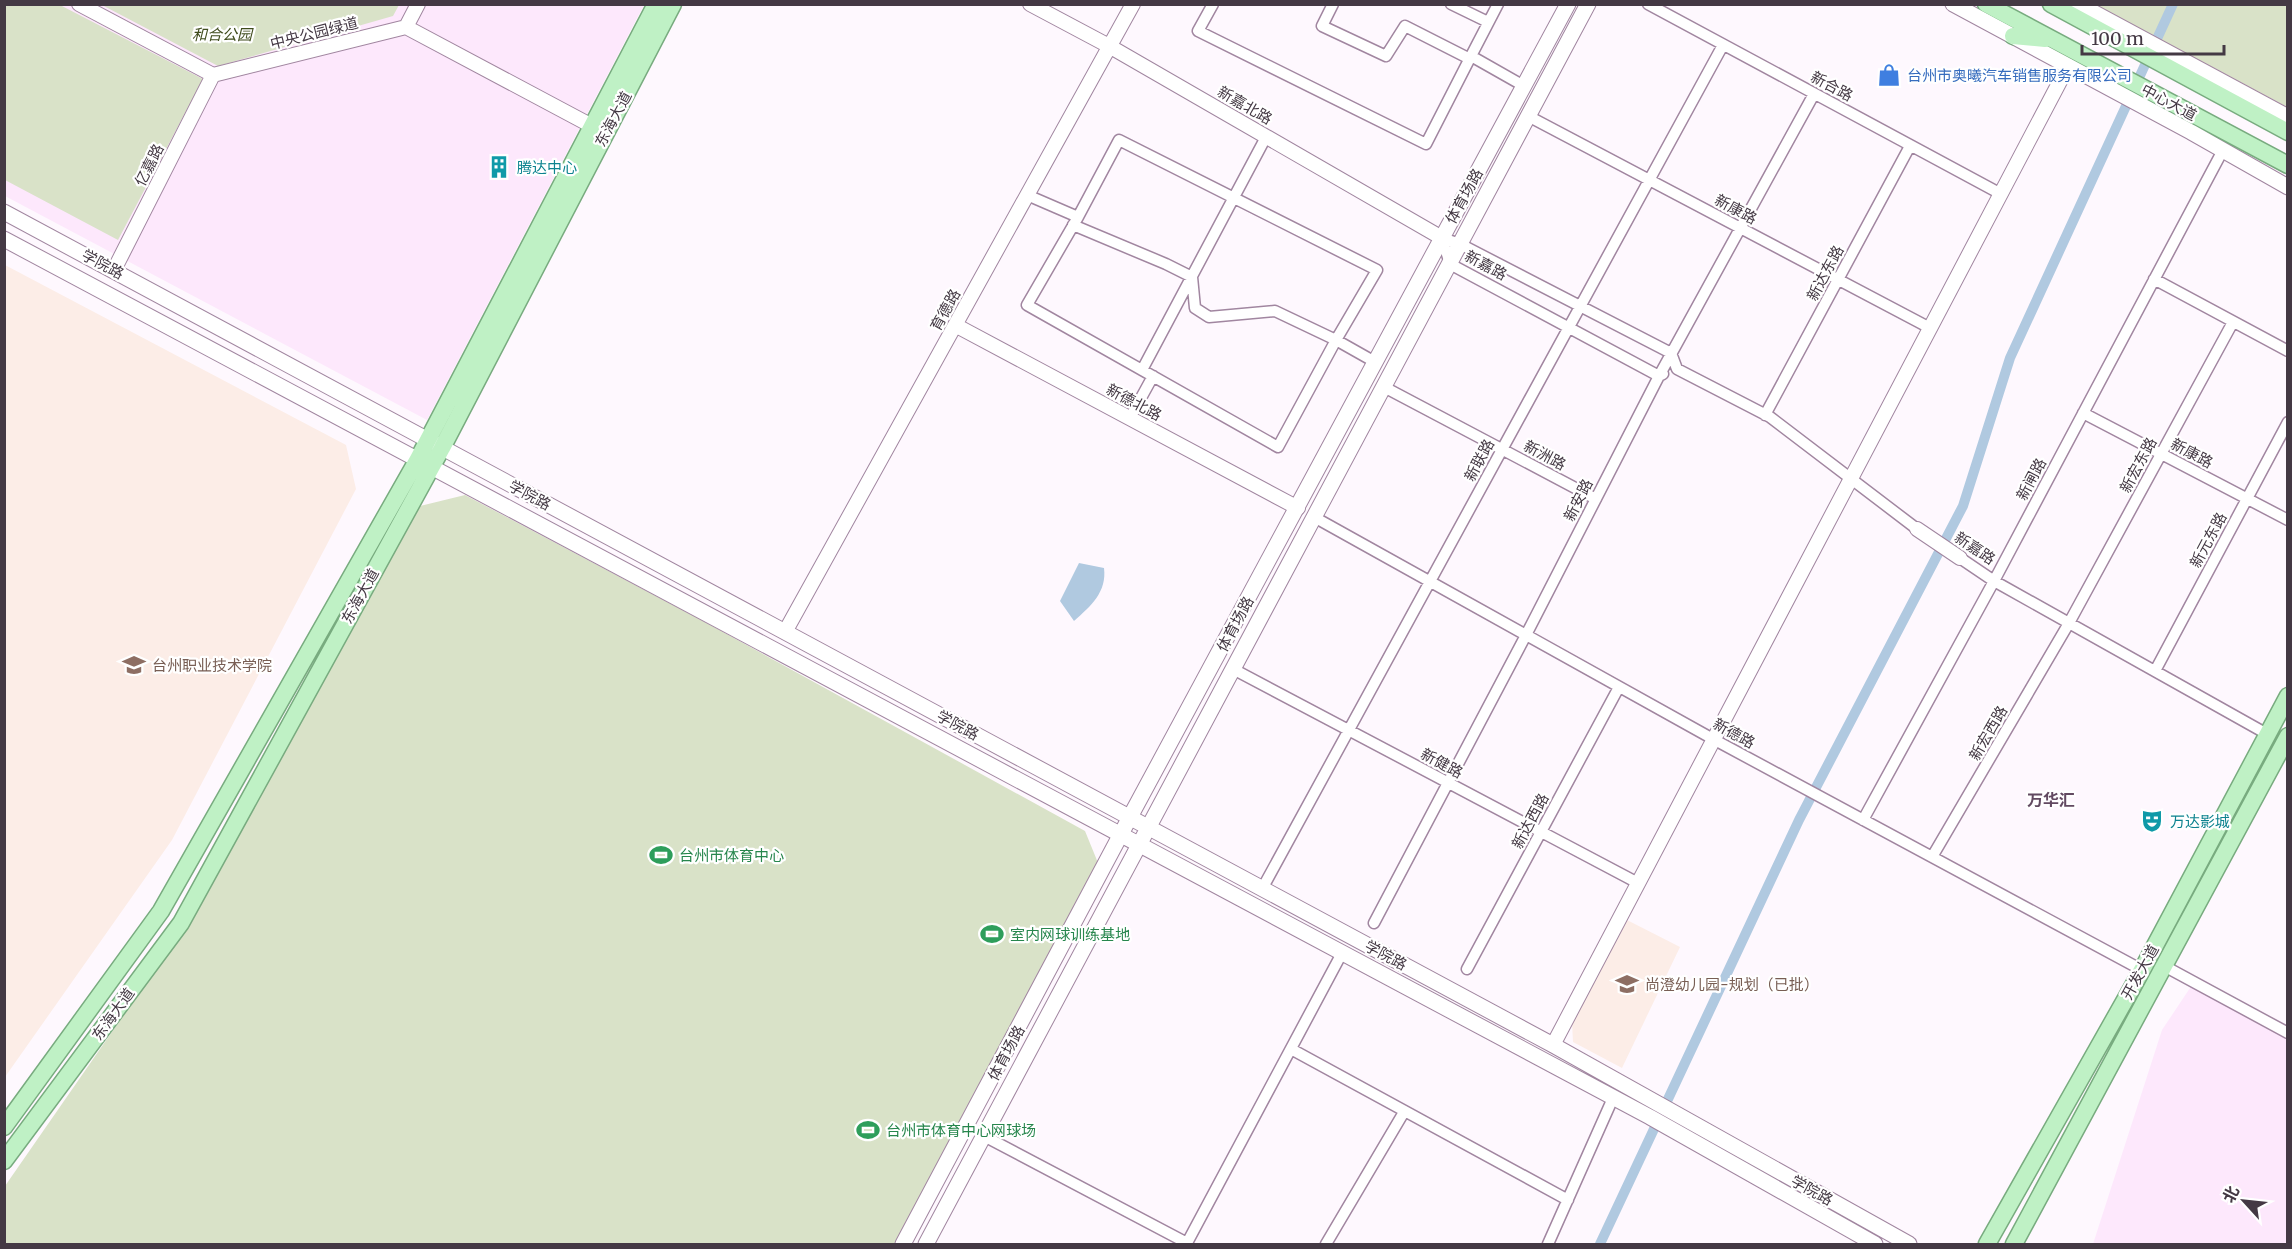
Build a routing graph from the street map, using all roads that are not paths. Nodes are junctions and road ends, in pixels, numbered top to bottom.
1 (79, 4) edge
2 (418, 4) edge
3 (656, 4) edge
4 (673, 4) edge
5 (1030, 4) edge
6 (1132, 4) edge
7 (1213, 4) edge
8 (1333, 4) edge
9 (1451, 4) edge
10 (1498, 4) edge
11 (1568, 4) edge
12 (1588, 4) edge
13 (1648, 4) edge
14 (1953, 4) edge
15 (1986, 4) edge
16 (2078, 4) edge
17 (2054, 5) edge
18 (1488, 22) junction
19 (406, 27) junction
20 (2013, 36) junction
21 (2052, 40) junction
22 (1723, 45) junction
23 (1109, 46) junction
24 (2144, 47) junction
25 (1471, 58) junction
26 (2176, 64) junction
27 (2068, 66) junction
28 (213, 75) junction
29 (1524, 86) junction
30 (2124, 87) junction
31 (1814, 94) junction
32 (2158, 105) junction
33 (1528, 116) junction
34 (2288, 117) edge
35 (592, 126) junction
36 (2288, 132) edge
37 (1266, 137) junction
38 (1910, 146) junction
39 (2223, 150) junction
40 (2288, 165) edge
41 (1648, 179) junction
42 (2288, 187) edge
43 (2001, 194) junction
44 (1027, 195) junction
45 (1235, 198) junction
46 (4, 212) edge
47 (1076, 221) junction
48 (1741, 228) junction
49 (1442, 238) junction
50 (4, 239) edge
51 (1460, 244) junction
52 (1450, 264) junction
53 (114, 270) junction
54 (1192, 277) junction
55 (2154, 279) junction
56 (1838, 280) junction
57 (1580, 306) junction
58 (2233, 322) junction
59 (955, 325) junction
60 (1568, 327) junction
61 (1930, 328) junction
62 (1336, 340) junction
63 (2288, 351) edge
64 (1671, 353) junction
65 (1375, 362) junction
66 (1677, 369) junction
67 (1142, 370) junction
68 (1153, 376) junction
69 (1659, 376) junction
70 (1384, 387) junction
71 (2083, 413) junction
72 (1765, 415) junction
73 (1130, 418) junction
74 (2288, 422) edge
75 (435, 444) junction
76 (1502, 449) junction
77 (2161, 454) junction
78 (425, 462) junction
79 (1850, 479) junction
80 (1596, 499) junction
81 (2247, 499) junction
82 (1298, 508) junction
83 (1314, 517) junction
84 (2288, 520) edge
85 (1917, 529) joint
86 (1960, 558) joint
87 (1994, 580) junction
88 (1431, 582) junction
89 (2069, 623) junction
90 (786, 632) junction
91 (1526, 635) junction
92 (1233, 669) junction
93 (2155, 671) junction
94 (1619, 687) junction
95 (2288, 696) edge
96 (1349, 731) junction
97 (2267, 734) junction
98 (2288, 736) edge
99 (1713, 739) junction
100 (1448, 783) junction
101 (1130, 817) junction
102 (1863, 820) junction
103 (1148, 827) junction
104 (1541, 832) junction
105 (1122, 835) junction
106 (1139, 844) junction
107 (1932, 857) junction
108 (1638, 883) junction
109 (1262, 889) junction
110 (1374, 922) dead end
111 (1342, 953) junction
112 (2166, 968) dead end
113 (1467, 969) dead end
114 (2142, 970) junction
115 (2288, 1033) edge
116 (1553, 1045) junction
117 (1291, 1049) junction
118 (1613, 1098) junction
119 (1404, 1112) junction
120 (4, 1127) edge
121 (984, 1136) junction
122 (4, 1161) edge
123 (1568, 1200) junction
124 (1188, 1244) edge
125 (903, 1245) edge
126 (926, 1245) edge
127 (1326, 1245) edge
128 (1548, 1245) edge
129 (1875, 1245) edge
130 (1909, 1245) edge
131 (1987, 1245) edge
132 (2014, 1245) edge

1 - 28 street
2 - 19 street
3 - 35 main road, 东海大道
4 - 75 main road, 东海大道
5 - 23 street, 新嘉北路
6 - 23 street, 育德路
7 - 25 street
8 - 25 street
9 - 18 street
10 - 18 street
11 - 29 main road, 体育场路
12 - 33 main road
13 - 22 street, 新合路
14 - 20 main road
15 - 21 main road, 中心大道
16 - 24 main road
17 - 24 main road, 中心大道
18 - 25 street
19 - 28 street, 中央公园绿道
19 - 35 street
20 - 21 main road
20 - 27 main road
21 - 30 main road, 中心大道
22 - 31 street, 新合路
22 - 41 street, 新联路
23 - 37 street, 新嘉北路
23 - 44 street, 育德路
24 - 26 main road, 中心大道
25 - 29 street
26 - 34 main road
26 - 36 main road, 中心大道
27 - 30 main road
27 - 43 street
28 - 53 street, 亿嘉路
29 - 49 main road, 体育场路
30 - 32 main road, 中心大道
31 - 38 street, 新合路
31 - 48 street, 新安路
32 - 39 main road
32 - 40 main road, 中心大道
33 - 41 street, 新康路
33 - 51 main road
35 - 75 main road, 东海大道
37 - 45 street
37 - 49 street, 新嘉北路
38 - 43 street, 新合路
38 - 56 street, 新达东路
39 - 42 main road
39 - 55 street, 新闸路
41 - 48 street, 新康路
41 - 57 street, 新联路
43 - 61 street
44 - 47 street
44 - 59 street, 育德路
45 - 47 street
45 - 54 street
45 - 62 street
46 - 53 main road, 学院路
47 - 54 street
47 - 67 street
48 - 56 street, 新康路
48 - 64 street, 新安路
49 - 51 street, 新嘉路
49 - 52 street, 新嘉路
49 - 65 main road, 体育场路
50 - 78 main road, 学院路
51 - 52 main road
51 - 57 street, 新嘉路
52 - 60 street, 新嘉路
52 - 70 main road
53 - 75 main road, 学院路
54 - 62 street
54 - 67 street
55 - 58 street
55 - 71 street, 新闸路
56 - 61 street, 新康路
56 - 72 street, 新达东路
57 - 60 street, 新联路
57 - 64 street, 新嘉路
58 - 63 street
58 - 77 street, 新宏东路
59 - 73 street, 新德北路
59 - 90 street, 育德路
60 - 69 street, 新嘉路
60 - 76 street, 新联路
61 - 79 street
62 - 65 street
62 - 68 street
64 - 66 street
64 - 69 street, 新安路
65 - 82 main road, 体育场路
66 - 69 street
66 - 72 street, 新嘉路
67 - 68 street
68 - 73 street
69 - 80 street, 新安路
70 - 76 street, 新洲路
70 - 83 main road
71 - 77 street, 新康路
71 - 87 street, 新闸路
72 - 79 street, 新嘉路
73 - 82 street, 新德北路
74 - 81 street, 新元东路
75 - 78 main road, 东海大道
75 - 90 main road, 学院路
76 - 80 street, 新洲路
76 - 88 street, 新联路
77 - 81 street, 新康路
77 - 89 street, 新宏东路
78 - 105 main road, 学院路
78 - 120 main road, 东海大道
78 - 122 main road, 东海大道
79 - 85 street, 新嘉路
79 - 99 street
80 - 91 street, 新安路
81 - 84 street, 新康路
81 - 93 street, 新元东路
82 - 101 main road, 体育场路
83 - 88 street, 新德路
83 - 92 main road
85 - 86 street, 新嘉路
86 - 87 street, 新嘉路
87 - 89 street, 新嘉路
87 - 102 street, 新闸路
88 - 91 street, 新德路
88 - 96 street, 新联路
89 - 93 street, 新嘉路
89 - 107 street, 新宏西路
90 - 101 main road, 学院路
91 - 94 street, 新德路
91 - 100 street, 新安路
92 - 96 street, 新健路
92 - 103 main road
93 - 97 street, 新嘉路
94 - 99 street, 新德路
94 - 104 street, 新达西路
95 - 97 main road, 开发大道
96 - 100 street, 新健路
96 - 109 street, 新联路
97 - 114 main road, 开发大道
98 - 132 main road, 开发大道
99 - 102 street, 新德路
99 - 108 street
100 - 104 street, 新健路
100 - 110 street, 新安路
101 - 103 main road, 学院路
101 - 105 main road, 体育场路
102 - 107 street, 新德路
103 - 106 main road
103 - 109 main road, 学院路
104 - 108 street, 新健路
104 - 113 street, 新达西路
105 - 106 main road, 学院路
105 - 125 main road, 体育场路
106 - 111 main road, 学院路
106 - 121 main road
107 - 114 street, 新德路
108 - 116 street
109 - 116 main road, 学院路
111 - 117 street
111 - 118 main road, 学院路
112 - 115 street
114 - 131 main road, 开发大道
116 - 130 main road, 学院路
117 - 119 street
117 - 124 street
118 - 123 street
118 - 129 main road, 学院路
119 - 123 street
119 - 127 street
121 - 124 street
121 - 126 main road
123 - 128 street

